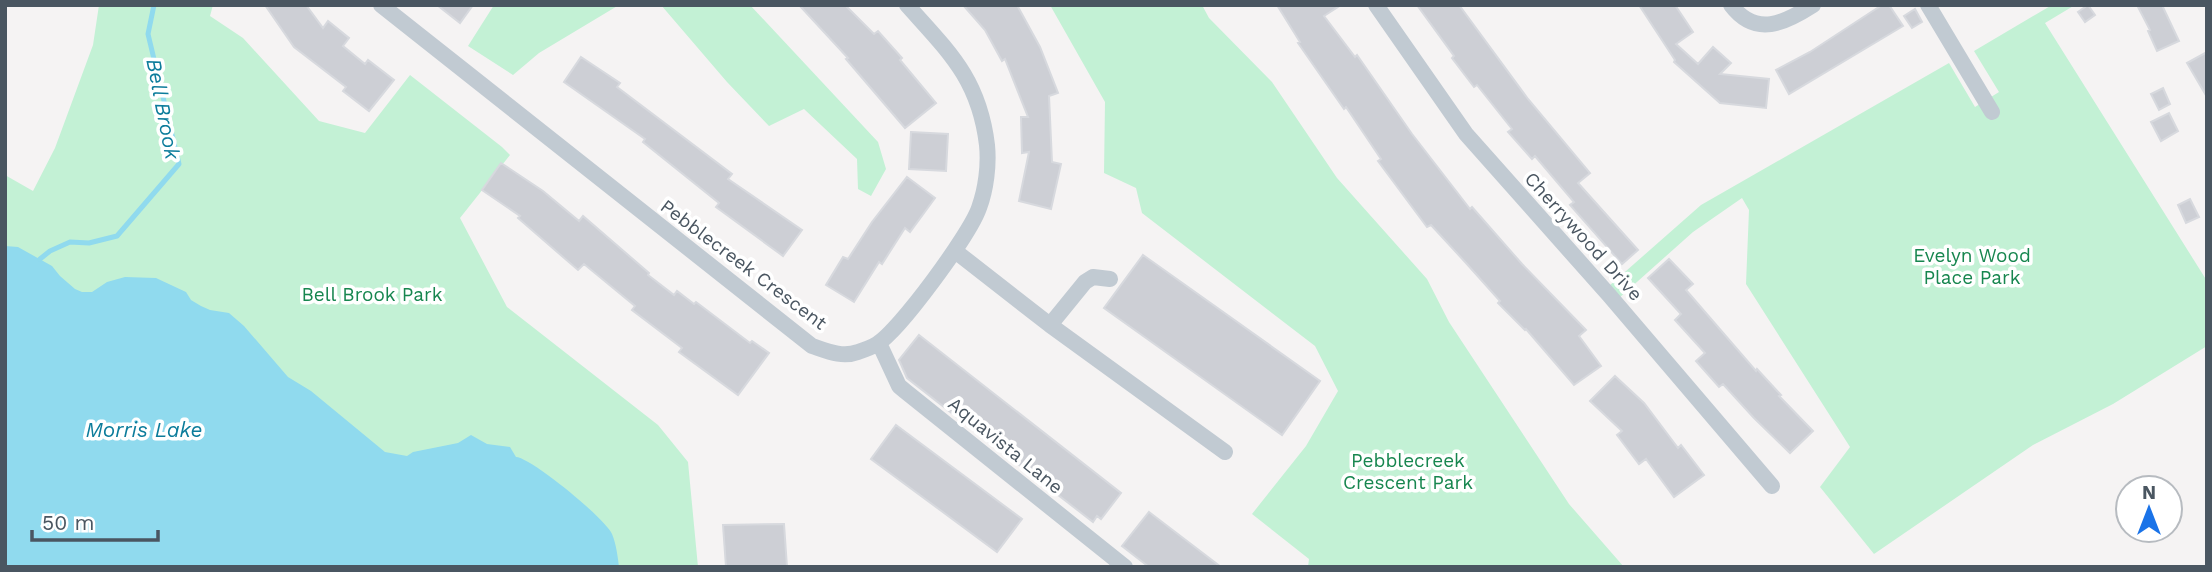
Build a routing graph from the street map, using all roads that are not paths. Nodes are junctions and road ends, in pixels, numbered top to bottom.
1 (381, 5) edge
2 (907, 5) edge
3 (1376, 5) edge
4 (1731, 5) edge
5 (1813, 5) edge
6 (1928, 5) edge
7 (1992, 112) dead end
8 (955, 251) junction
9 (1110, 279) dead end
10 (1051, 325) junction
11 (879, 343) junction
12 (1225, 452) dead end
13 (1772, 486) dead end
14 (1125, 567) edge

1 - 11 street, Pebblecreek Crescent
2 - 8 street, Pebblecreek Crescent
3 - 13 street, Cherrywood Drive
4 - 5 street
6 - 7 street
8 - 10 street
8 - 11 street, Pebblecreek Crescent
9 - 10 street
10 - 12 street
11 - 14 street, Aquavista Lane

